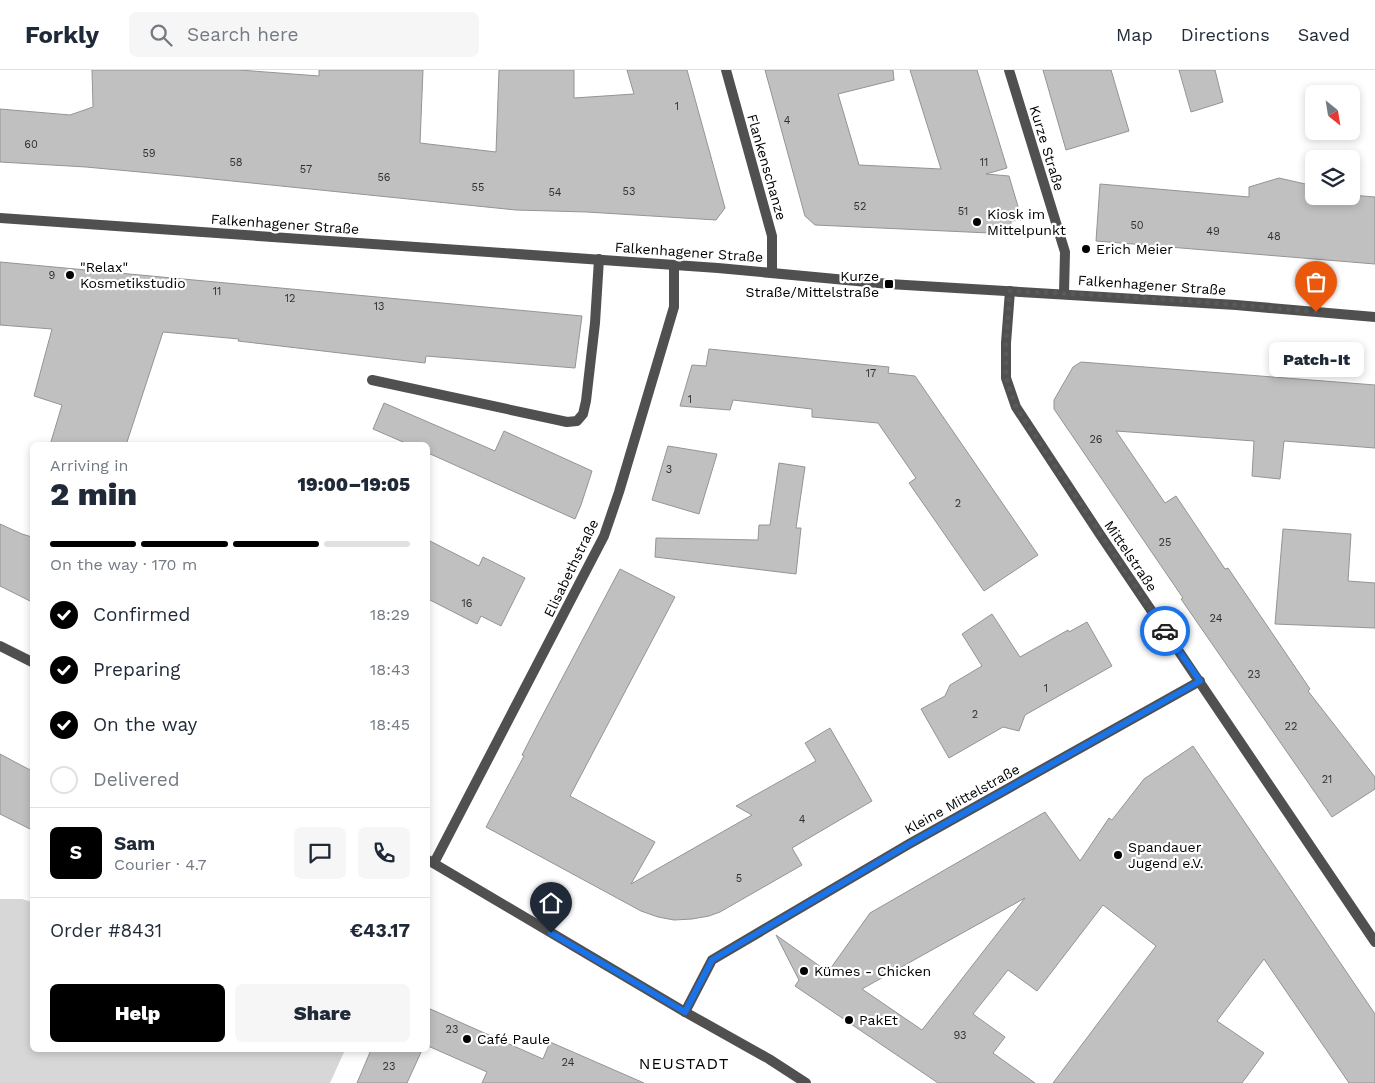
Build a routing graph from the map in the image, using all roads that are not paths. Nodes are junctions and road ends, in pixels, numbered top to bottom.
1 (726, 70) edge
2 (1009, 70) edge
3 (0, 218) edge
4 (599, 259) junction
5 (674, 265) junction
6 (772, 272) junction
7 (1010, 291) junction
8 (1064, 293) junction
9 (1375, 317) edge
10 (372, 380) dead end
11 (0, 646) edge
12 (30, 661) edge
13 (1200, 681) junction
14 (430, 862) edge
15 (1375, 942) edge
16 (685, 1012) junction
17 (806, 1083) edge

1 - 6 street, Flankenschanze
2 - 8 street, Kurze Straße
3 - 4 street, Falkenhagener Straße
4 - 5 street, Falkenhagener Straße
4 - 10 street
5 - 6 street, Falkenhagener Straße
5 - 14 street, Elisabethstraße
6 - 7 street, Falkenhagener Straße
7 - 8 street, Falkenhagener Straße
7 - 13 street, Mittelstraße
8 - 9 street, Falkenhagener Straße
11 - 12 street
13 - 15 street, Mittelstraße
13 - 16 street, Kleine Mittelstraße
14 - 16 street
16 - 17 street

